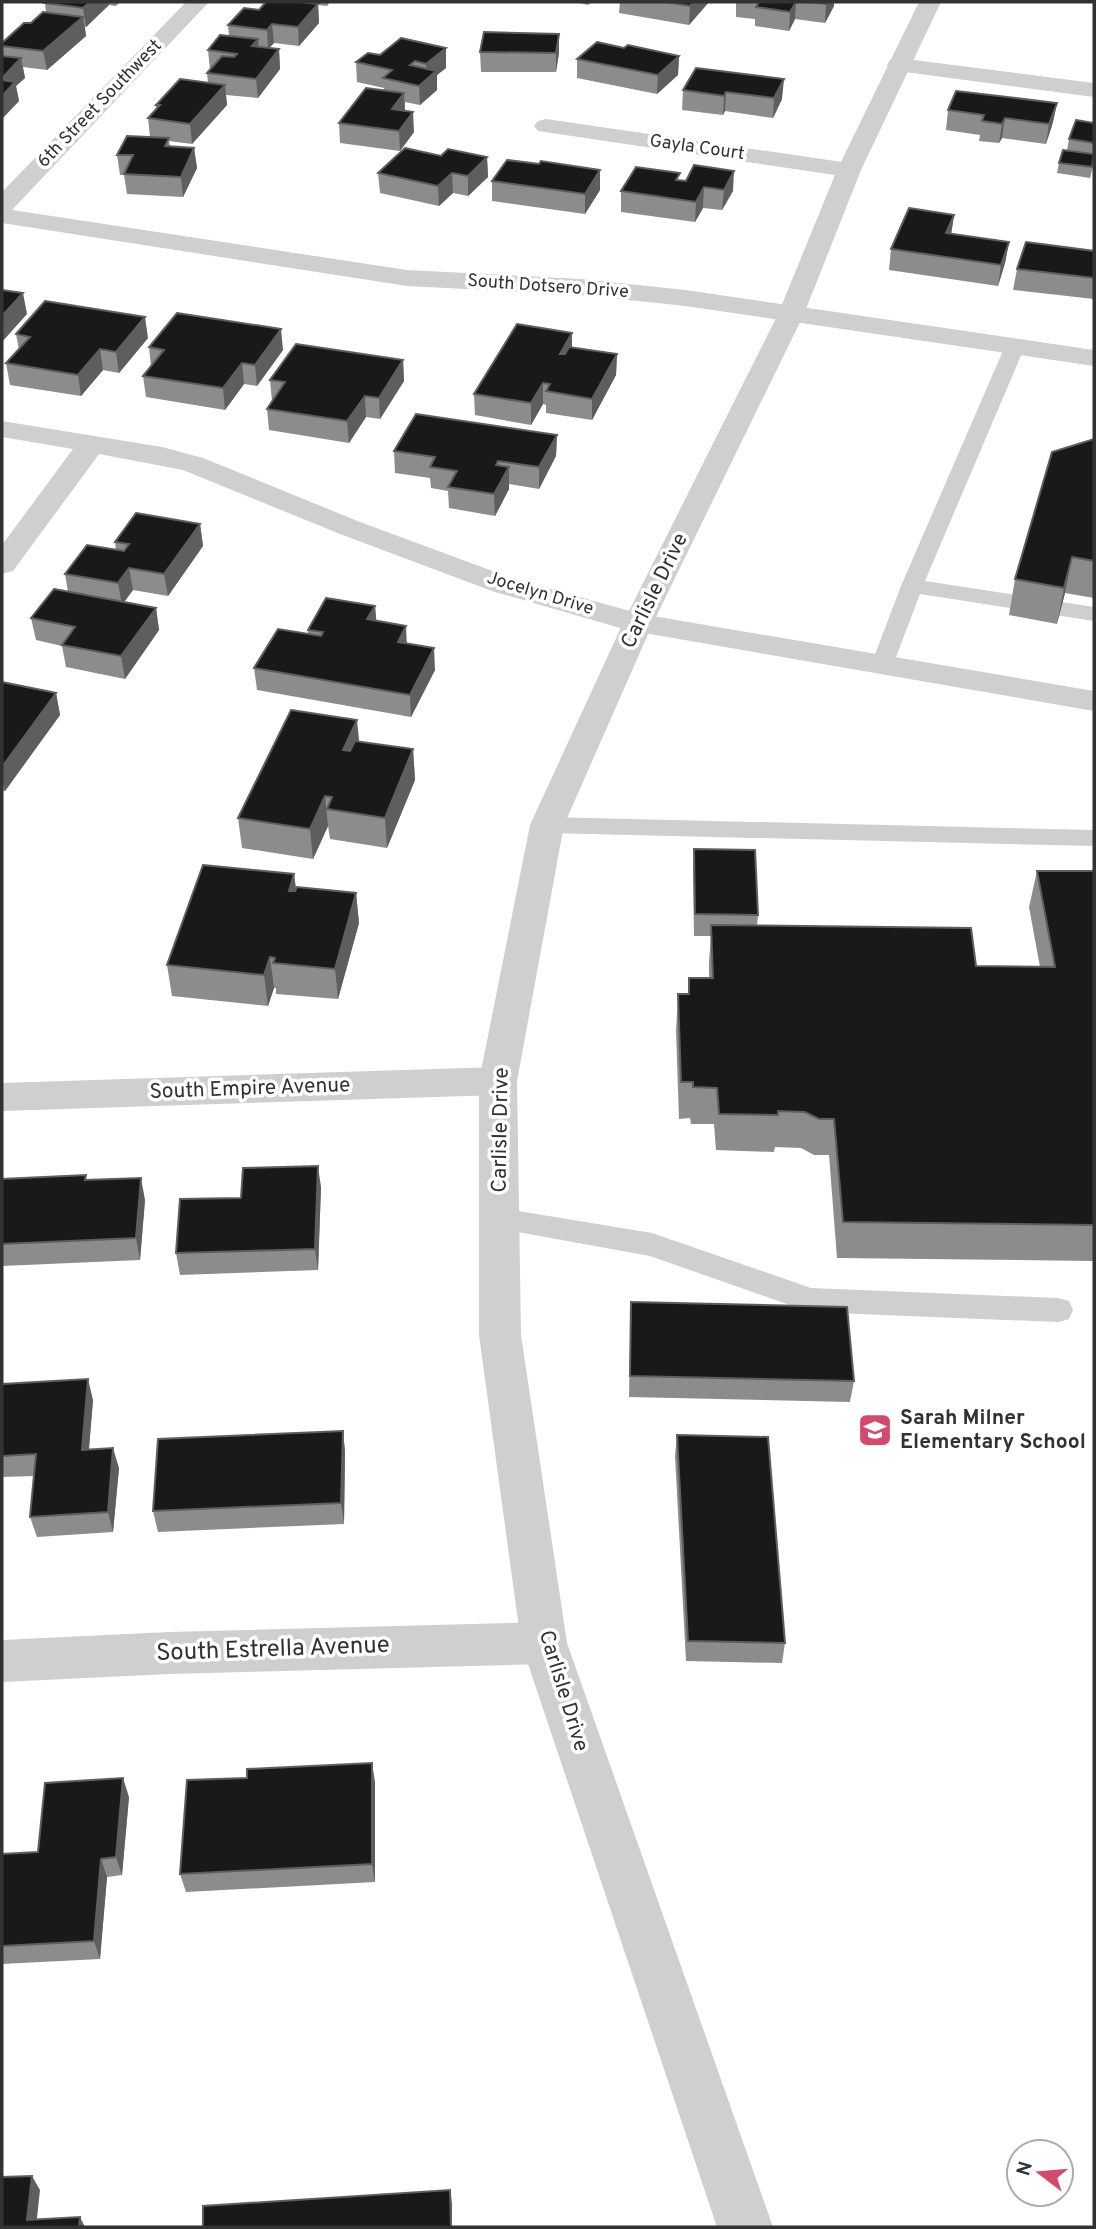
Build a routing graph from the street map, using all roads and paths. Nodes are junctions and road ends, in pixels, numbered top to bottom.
1 (198, 2) edge
2 (930, 2) edge
3 (898, 65) junction
4 (1094, 90) edge
5 (545, 126) dead end
6 (849, 170) junction
7 (2, 206) edge
8 (2, 216) edge
9 (791, 314) junction
10 (1015, 346) junction
11 (1094, 358) edge
12 (2, 429) edge
13 (92, 444) junction
14 (2, 565) edge
15 (912, 586) junction
16 (1094, 614) edge
17 (638, 623) junction
18 (883, 665) junction
19 (1094, 701) edge
20 (547, 825) junction
21 (1094, 838) edge
22 (498, 1080) junction
23 (2, 1097) edge
24 (500, 1219) junction
25 (1058, 1310) dead end
26 (544, 1643) junction
27 (2, 1661) edge
28 (745, 2227) edge

1 - 7 street, 6th Street Southwest
2 - 3 street, Carlisle Drive
3 - 4 street
3 - 6 street, Carlisle Drive
5 - 6 street, Gayla Court
6 - 9 street, Carlisle Drive
8 - 9 street, South Dotsero Drive
9 - 10 street, South Dotsero Drive
9 - 17 street, Carlisle Drive
10 - 11 street, South Dotsero Drive
10 - 15 lane
12 - 13 street, Jocelyn Drive
13 - 14 street
13 - 17 street, Jocelyn Drive
15 - 16 lane
15 - 18 lane
17 - 18 street, Jocelyn Drive
17 - 20 street, Carlisle Drive
18 - 19 street, Jocelyn Drive
20 - 21 lane
20 - 22 street, Carlisle Drive
22 - 23 street, South Empire Avenue
22 - 24 street, Carlisle Drive
24 - 25 lane
24 - 26 street, Carlisle Drive
26 - 27 street, South Estrella Avenue
26 - 28 street, Carlisle Drive

